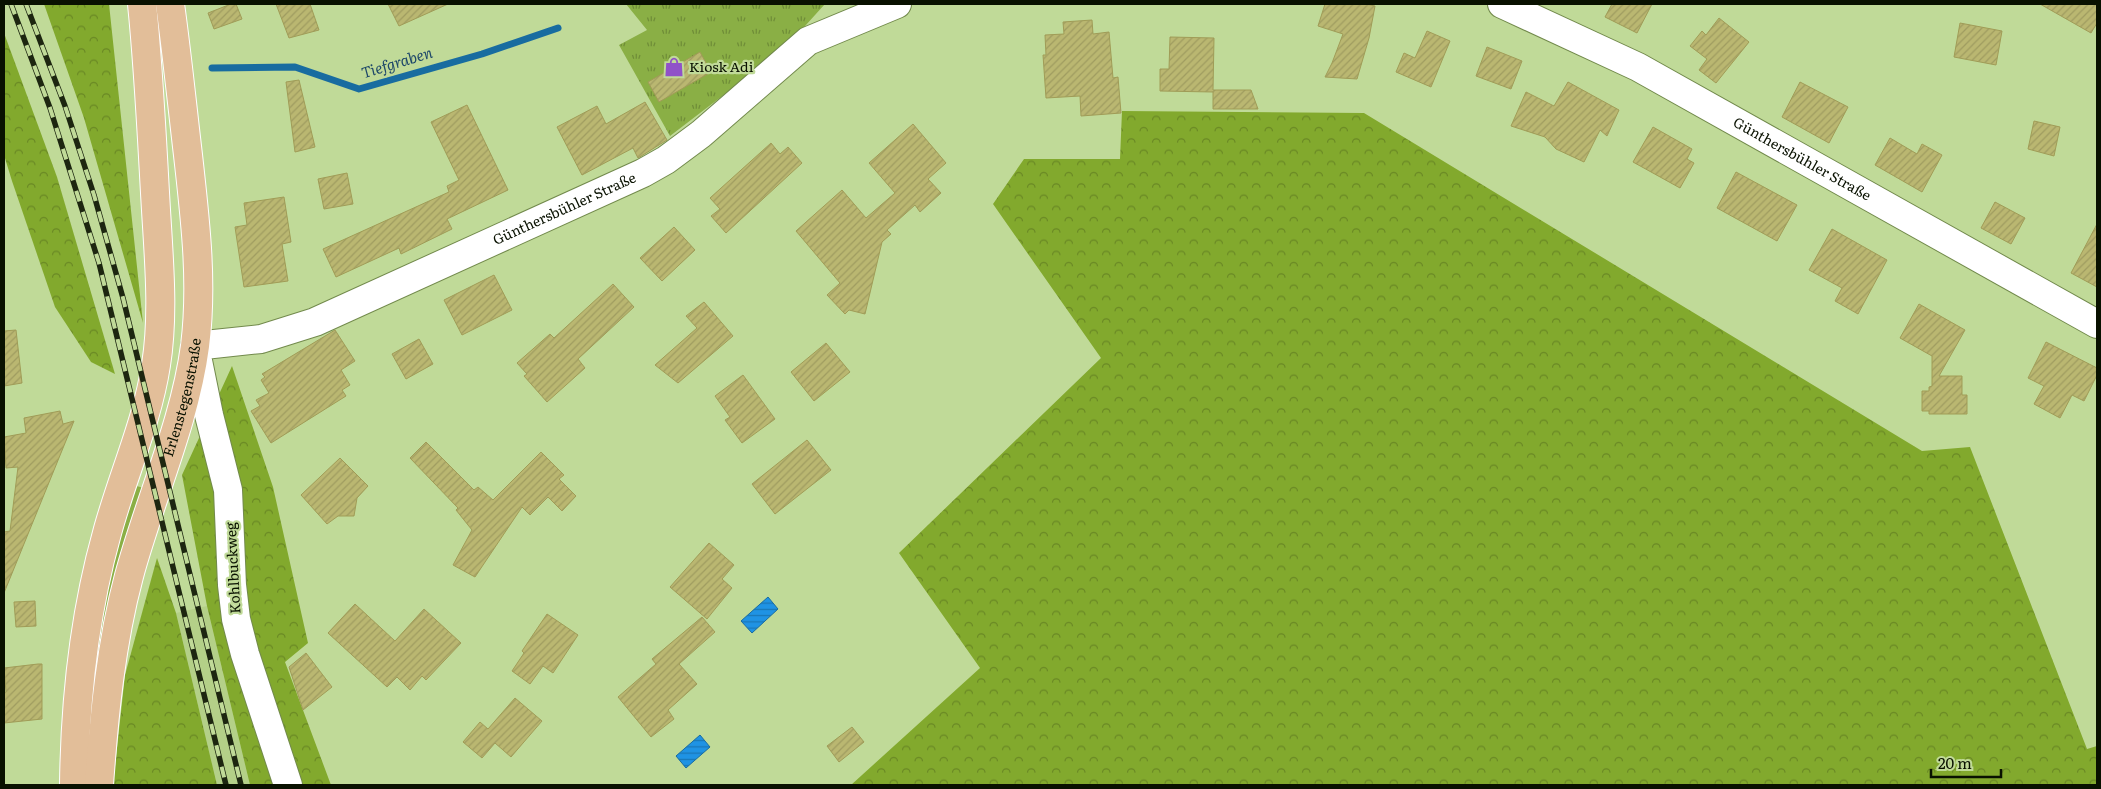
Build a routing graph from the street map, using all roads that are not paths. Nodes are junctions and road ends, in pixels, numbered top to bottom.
1 (897, 4) edge
2 (1502, 4) edge
3 (171, 9) edge
4 (143, 10) edge
5 (2097, 324) edge
6 (159, 340) junction
7 (195, 346) junction
8 (77, 708) junction
9 (106, 708) junction
10 (74, 785) edge
11 (99, 785) edge
12 (288, 785) edge

1 - 7 street, Günthersbühler Straße
2 - 5 street, Günthersbühler Straße
3 - 4 main road
3 - 7 main road, Erlenstegenstraße
4 - 6 main road
6 - 7 main road
6 - 8 main road
7 - 9 main road, Erlenstegenstraße
7 - 12 street, Kohlbuckweg
8 - 9 main road
8 - 10 main road
9 - 11 main road, Erlenstegenstraße

